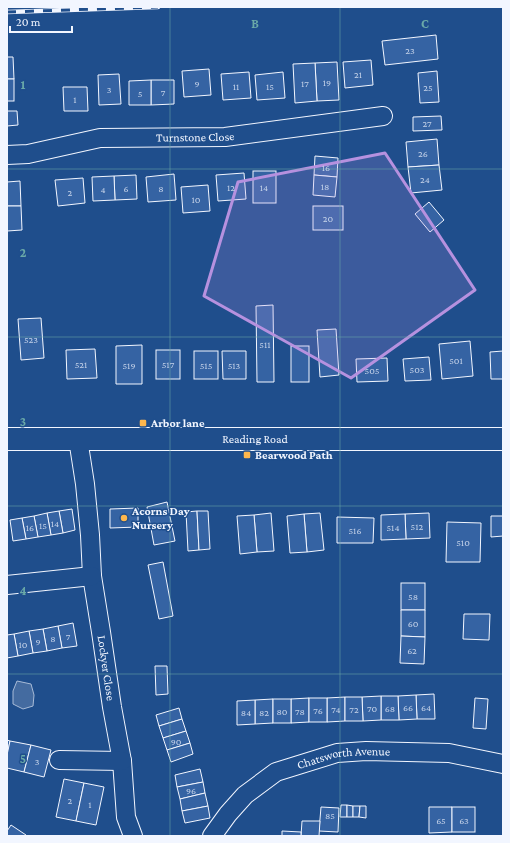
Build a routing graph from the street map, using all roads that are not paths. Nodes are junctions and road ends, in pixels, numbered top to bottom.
1 (383, 116) dead end
2 (7, 155) edge
3 (503, 438) edge
4 (7, 439) edge
5 (78, 439) junction
6 (92, 576) junction
7 (7, 585) edge
8 (59, 760) dead end
9 (122, 761) junction
10 (503, 764) edge
11 (129, 834) edge
12 (212, 836) edge

1 - 2 street, Turnstone Close
3 - 5 main road, Reading Road
4 - 5 main road, Reading Road
5 - 6 street, Lockyer Close
6 - 7 street
6 - 9 street, Lockyer Close
8 - 9 street
9 - 11 street, Lockyer Close
10 - 12 street, Chatsworth Avenue

